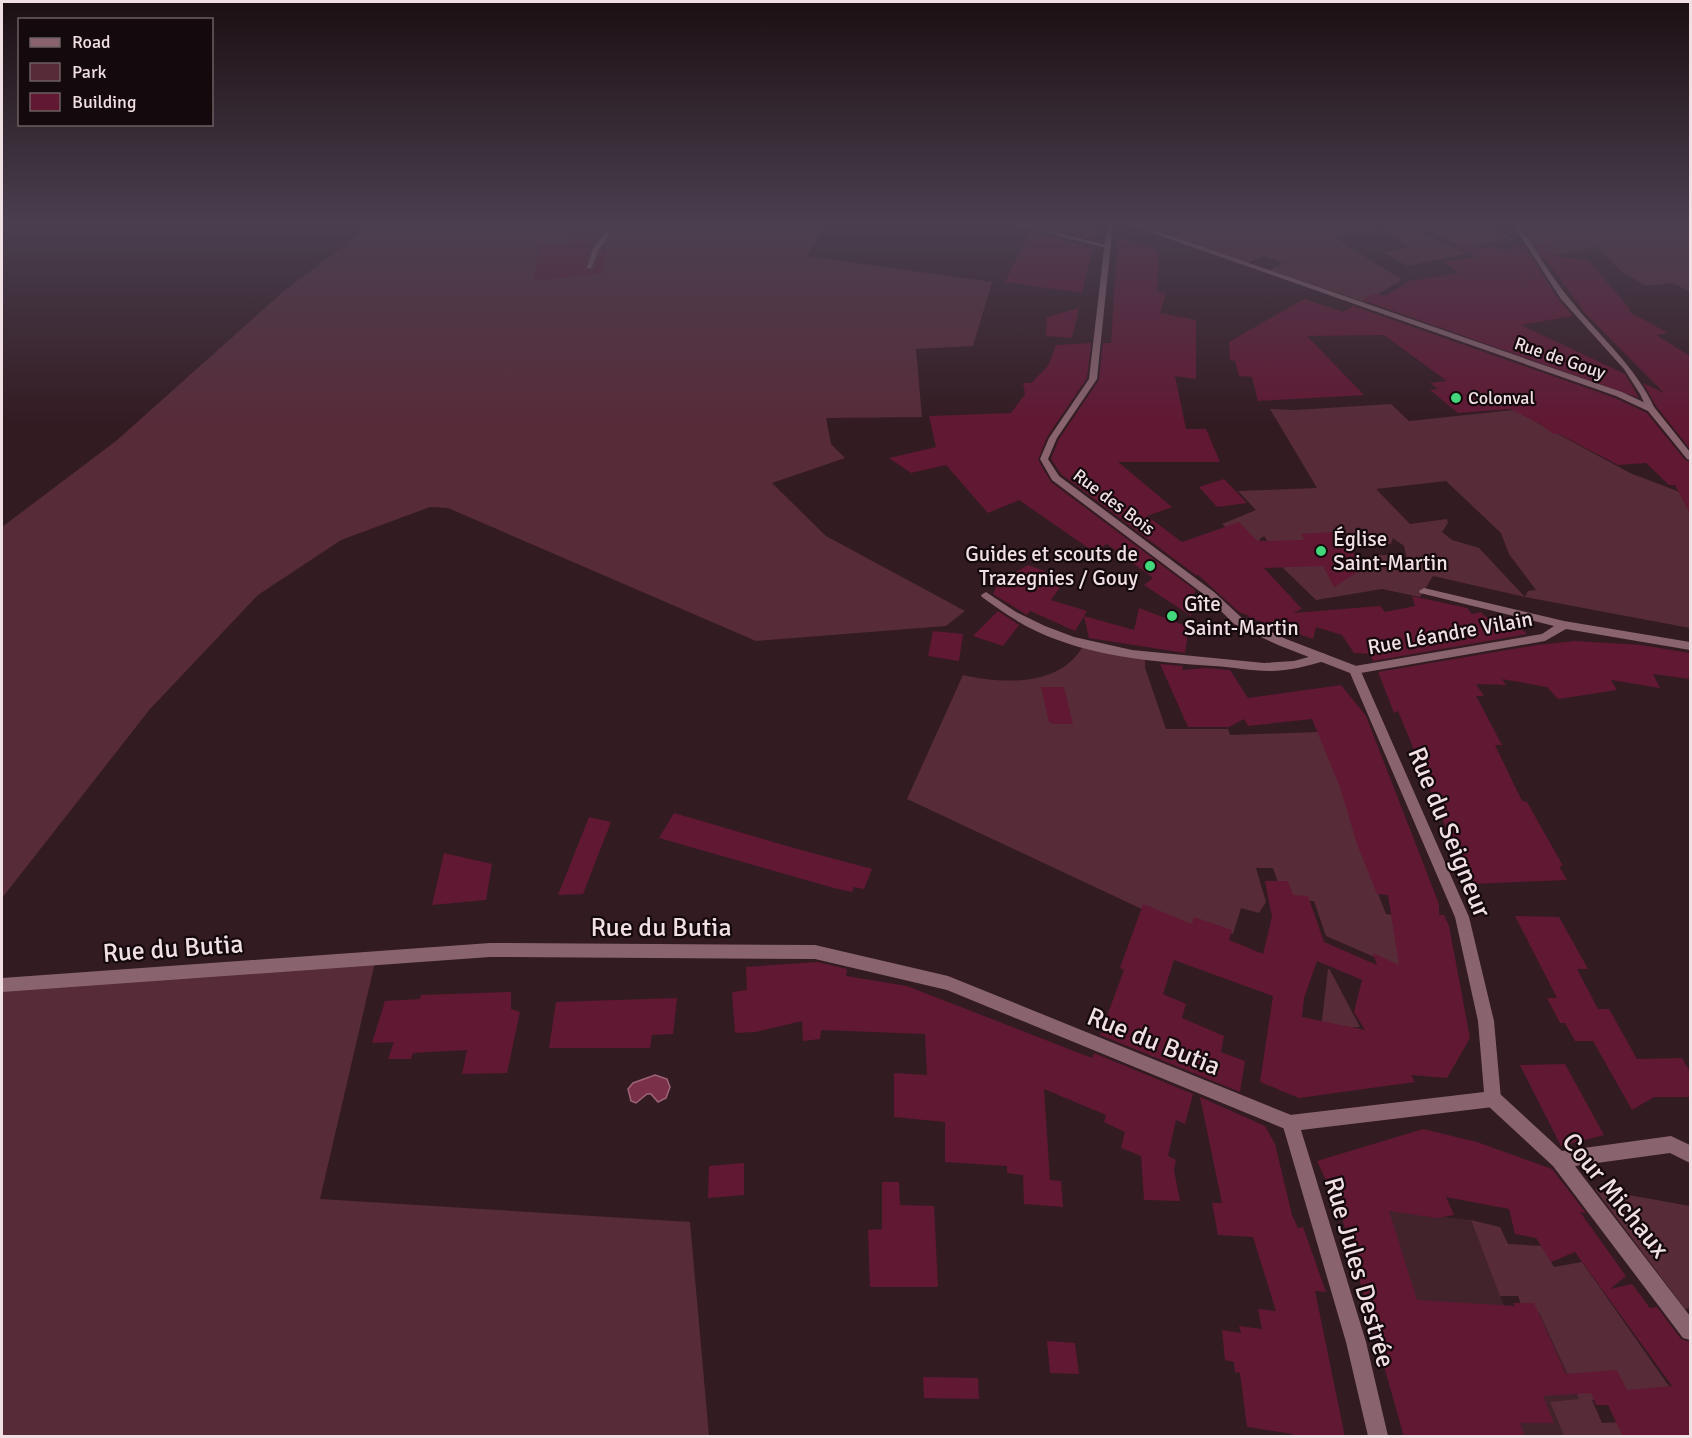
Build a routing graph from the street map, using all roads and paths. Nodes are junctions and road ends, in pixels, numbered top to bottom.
1 (1102, 290) edge
2 (1320, 290) edge
3 (1561, 290) edge
4 (1651, 409) junction
5 (1690, 457) edge
6 (1424, 591) dead end
7 (986, 596) dead end
8 (1564, 625) junction
9 (1690, 646) edge
10 (1323, 657) junction
11 (1355, 670) junction
12 (2, 985) edge
13 (1493, 1100) junction
14 (1290, 1123) junction
15 (1690, 1154) edge
16 (1559, 1160) junction
17 (1690, 1331) edge
18 (1378, 1437) edge

1 - 10 street, Rue des Bois
2 - 4 street, Rue de Gouy
3 - 4 street
4 - 5 street, Rue de Gouy
6 - 8 street
7 - 10 street
8 - 9 street, Rue Léandre Vilain
8 - 11 street, Rue Léandre Vilain
10 - 11 street, Rue des Bois
11 - 13 street, Rue du Seigneur
12 - 14 street, Rue du Butia
13 - 14 street
13 - 16 street, Cour Michaux
14 - 18 street, Rue Jules Destrée
15 - 16 street
16 - 17 street, Cour Michaux

